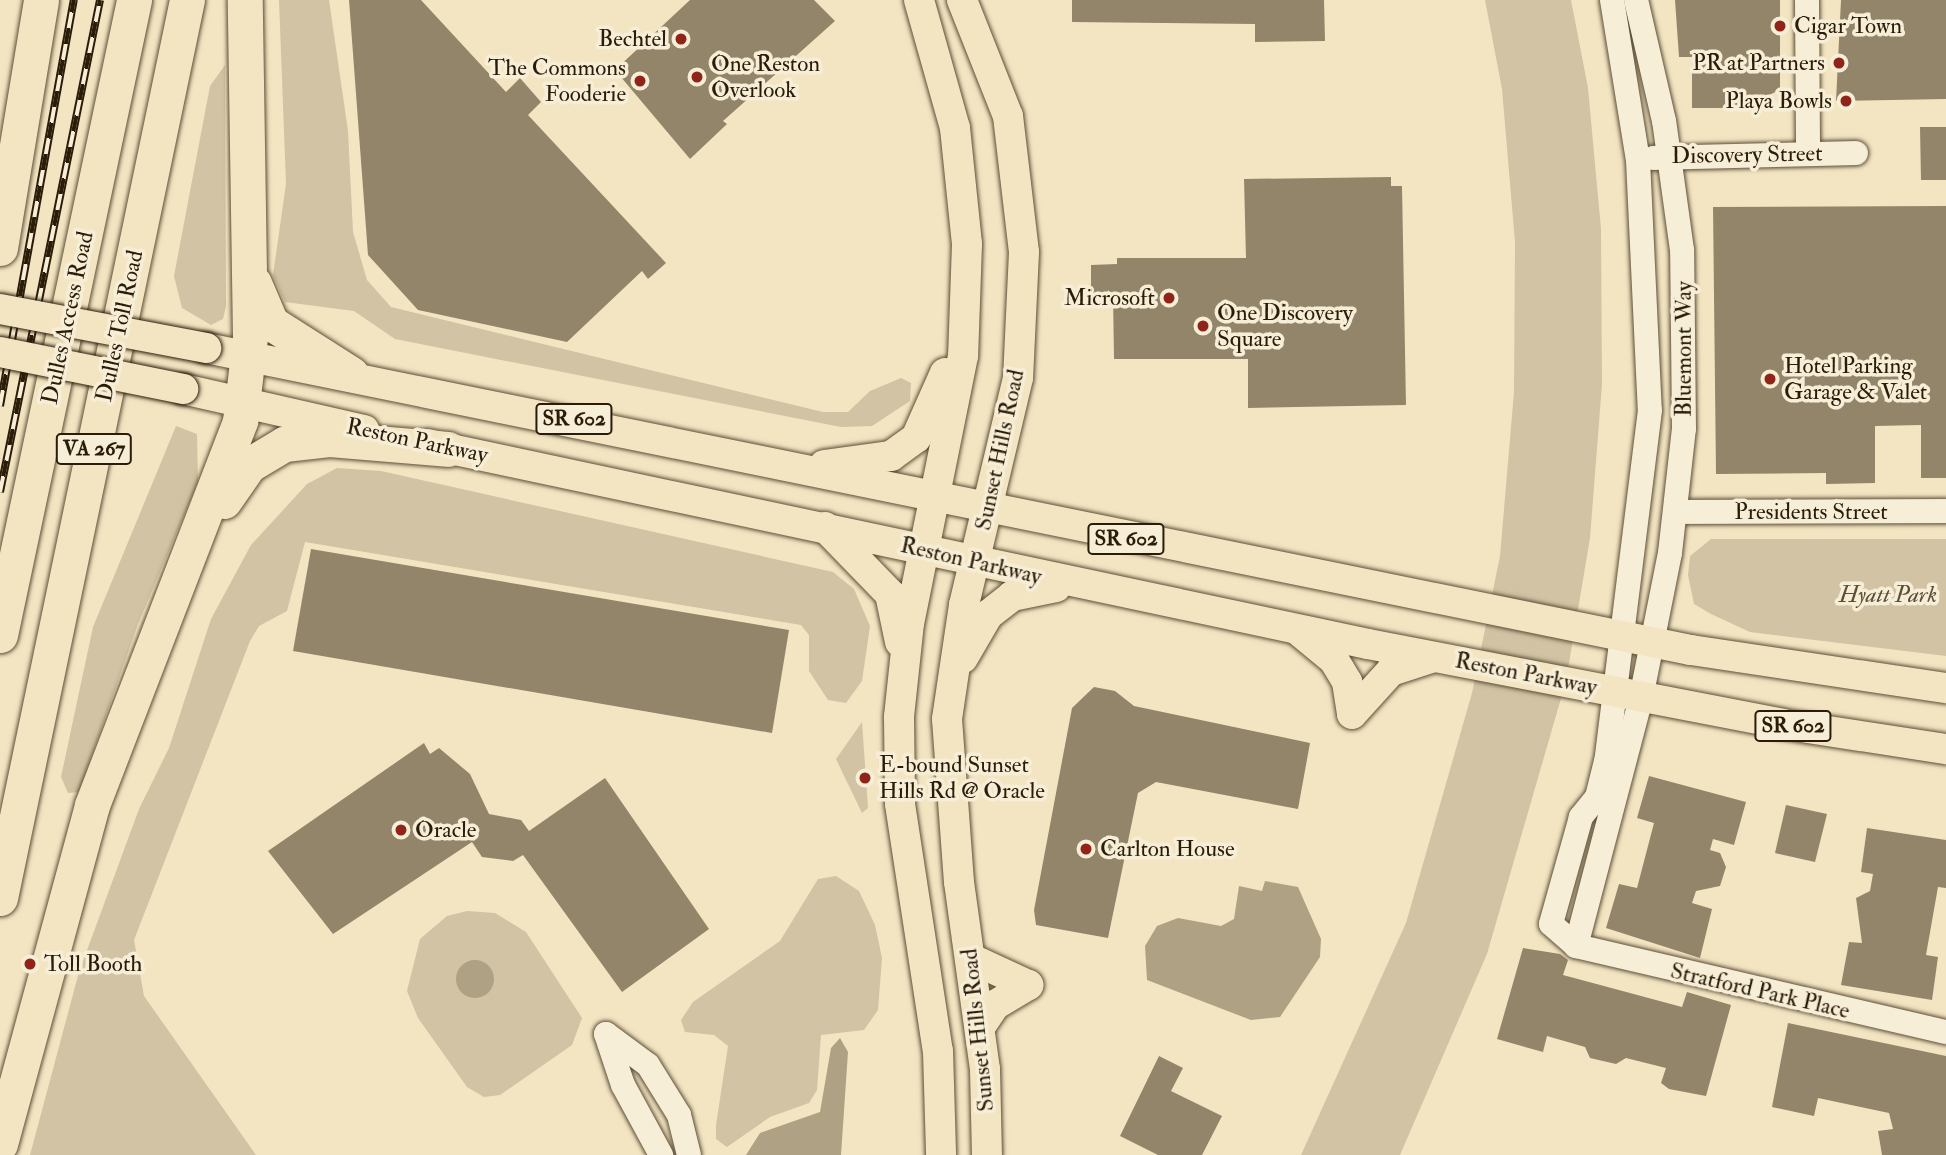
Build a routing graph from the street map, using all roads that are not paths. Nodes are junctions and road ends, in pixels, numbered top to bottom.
1 (41, 0) edge
2 (134, 0) edge
3 (187, 0) edge
4 (245, 0) edge
5 (919, 0) edge
6 (962, 0) edge
7 (1612, 0) edge
8 (1636, 0) edge
9 (1807, 0) edge
10 (1856, 152) dead end
11 (1808, 153) junction
12 (1670, 156) junction
13 (1638, 160) junction
14 (0, 248) edge
15 (247, 264) junction
16 (968, 303) junction
17 (0, 309) edge
18 (0, 352) edge
19 (248, 357) junction
20 (351, 374) junction
21 (243, 401) junction
22 (448, 449) junction
23 (796, 468) junction
24 (936, 497) junction
25 (988, 508) junction
26 (1946, 511) edge
27 (1676, 512) junction
28 (824, 527) junction
29 (925, 550) junction
30 (974, 563) junction
31 (1085, 586) junction
32 (1294, 628) junction
33 (0, 635) edge
34 (1620, 636) junction
35 (1652, 642) junction
36 (1445, 658) junction
37 (903, 662) junction
38 (139, 678) junction
39 (951, 680) junction
40 (1946, 688) edge
41 (1612, 691) junction
42 (1641, 698) junction
43 (1946, 749) edge
44 (0, 898) edge
45 (1576, 946) junction
46 (972, 959) junction
47 (980, 1027) junction
48 (1946, 1032) edge
49 (0, 1144) edge
50 (661, 1155) edge
51 (689, 1155) edge
52 (941, 1155) edge
53 (987, 1155) edge

1 - 14 highway
2 - 33 highway, Dulles Access Road
3 - 44 highway, Dulles Toll Road / VA 267
4 - 15 highway
5 - 16 main road, Sunset Hills Road
6 - 25 main road, Sunset Hills Road
7 - 13 street, Bluemont Way
8 - 12 street, Bluemont Way
9 - 11 street
10 - 11 street, Discovery Street
11 - 12 street, Discovery Street
12 - 13 street, Discovery Street
12 - 27 street, Bluemont Way
13 - 34 street, Bluemont Way
15 - 19 highway
15 - 20 highway
16 - 23 main road
16 - 24 main road, Sunset Hills Road
17 - 19 main road, SR 602, bridge
18 - 21 main road, Reston Parkway / SR 602, bridge
19 - 20 main road, SR 602
19 - 21 highway
20 - 23 main road, SR 602
21 - 22 main road, Reston Parkway / SR 602
21 - 38 highway
22 - 28 main road, Reston Parkway / SR 602
22 - 38 highway
23 - 24 main road, SR 602
24 - 25 main road, SR 602
24 - 29 main road, Sunset Hills Road
25 - 30 main road, Sunset Hills Road
25 - 34 main road, SR 602
26 - 27 street, Presidents Street
27 - 35 street, Bluemont Way
28 - 29 main road, Reston Parkway / SR 602
28 - 37 main road
29 - 30 main road, Reston Parkway / SR 602
29 - 37 main road, Sunset Hills Road
30 - 31 main road, Reston Parkway / SR 602
30 - 39 main road, Sunset Hills Road
31 - 32 main road, Reston Parkway / SR 602
31 - 39 main road
32 - 36 main road, Reston Parkway / SR 602
32 - 36 main road
34 - 35 main road, SR 602
34 - 41 street, Bluemont Way
35 - 40 main road, SR 602
35 - 42 street, Bluemont Way
36 - 41 main road, Reston Parkway / SR 602
37 - 52 main road, Sunset Hills Road
38 - 49 highway
39 - 46 main road, Sunset Hills Road
41 - 42 main road, Reston Parkway / SR 602
41 - 45 street
42 - 43 main road, Reston Parkway / SR 602
42 - 45 street
45 - 48 street, Stratford Park Place
46 - 47 main road, Sunset Hills Road
46 - 47 main road
47 - 53 main road, Sunset Hills Road
50 - 51 street

